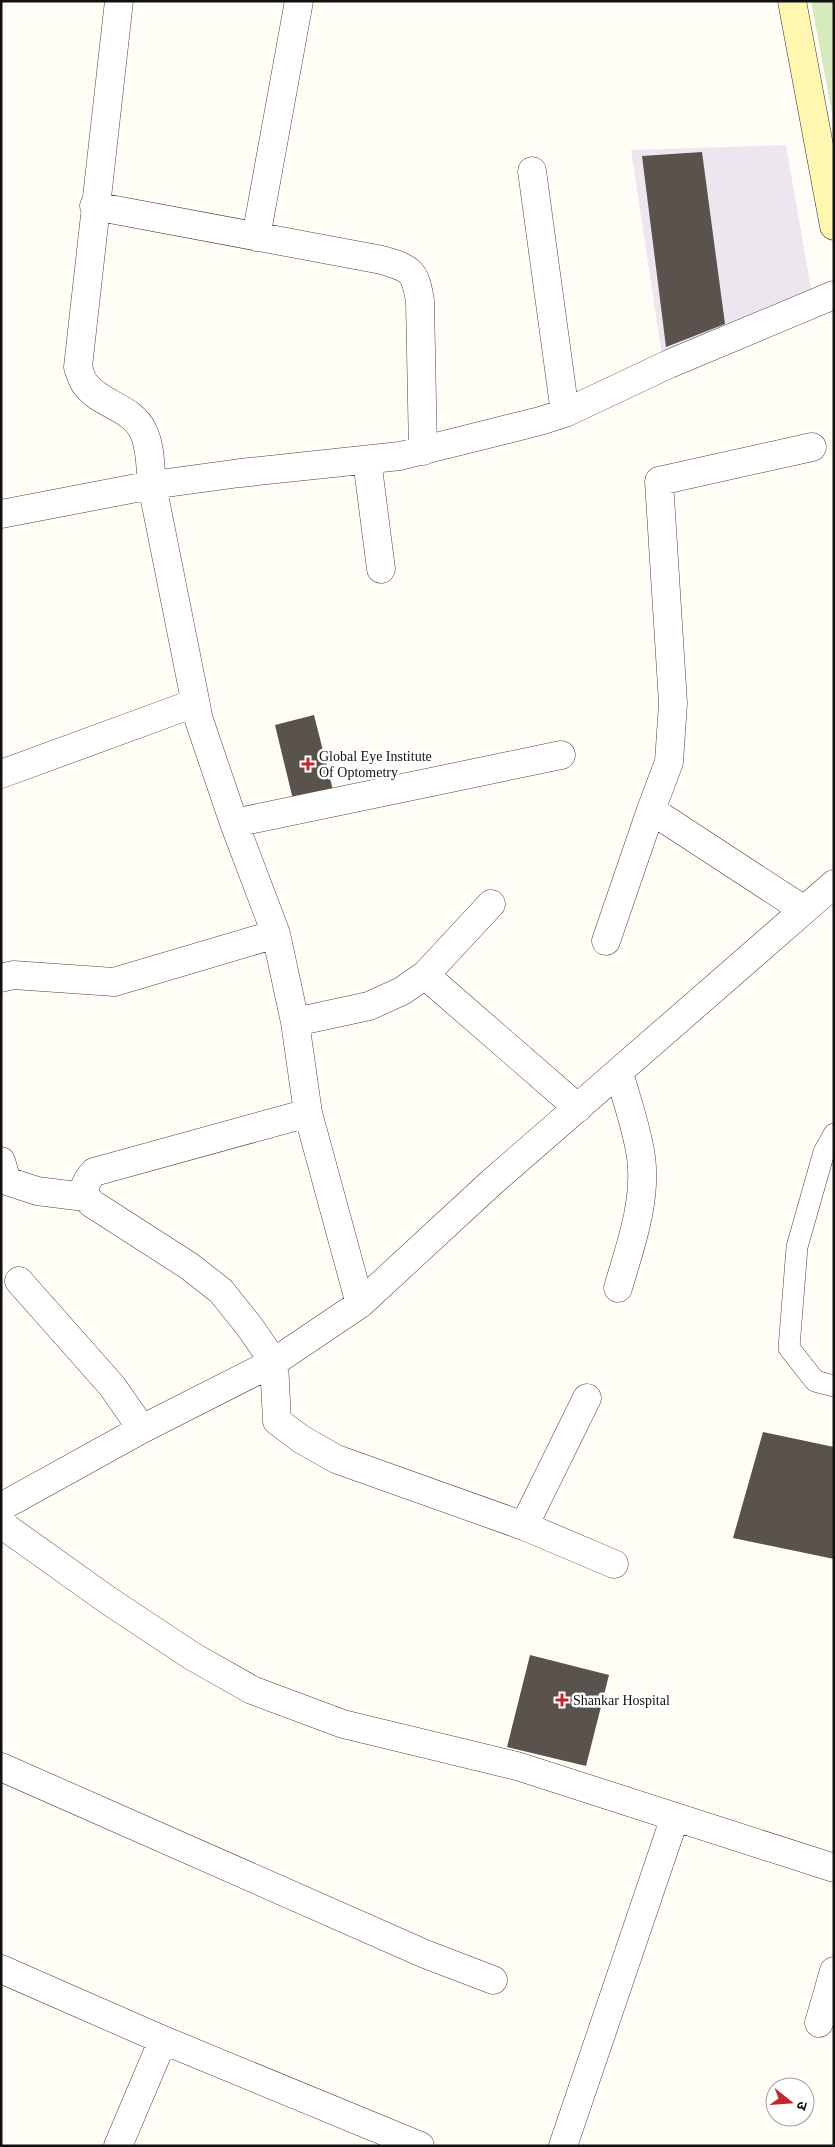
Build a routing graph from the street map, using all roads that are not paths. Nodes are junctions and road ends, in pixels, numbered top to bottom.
1 (119, 1) edge
2 (299, 1) edge
3 (792, 1) edge
4 (532, 172) dead end
5 (94, 206) junction
6 (834, 226) edge
7 (256, 236) junction
8 (834, 295) edge
9 (565, 413) junction
10 (812, 447) dead end
11 (423, 451) junction
12 (367, 460) junction
13 (152, 485) junction
14 (1, 514) edge
15 (381, 569) dead end
16 (195, 703) junction
17 (561, 755) dead end
18 (1, 774) edge
19 (651, 810) junction
20 (234, 823) junction
21 (834, 884) edge
22 (491, 904) dead end
23 (804, 910) junction
24 (276, 934) junction
25 (606, 941) dead end
26 (425, 975) junction
27 (1, 978) edge
28 (295, 1022) junction
29 (619, 1072) junction
30 (578, 1108) junction
31 (308, 1113) junction
32 (834, 1134) edge
33 (1, 1161) edge
34 (86, 1197) junction
35 (19, 1280) dead end
36 (618, 1288) dead end
37 (360, 1304) junction
38 (274, 1362) junction
39 (834, 1386) edge
40 (587, 1398) dead end
41 (142, 1429) junction
42 (1, 1507) edge
43 (1, 1524) edge
44 (524, 1526) junction
45 (614, 1564) dead end
46 (1, 1767) edge
47 (675, 1817) junction
48 (834, 1868) edge
49 (1, 1969) edge
50 (834, 1971) edge
51 (493, 1980) dead end
52 (819, 2023) dead end
53 (163, 2040) junction
54 (118, 2146) edge
55 (420, 2146) edge
56 (563, 2146) edge

1 - 5 street
2 - 7 street
3 - 6 street
4 - 9 street
5 - 7 street
5 - 13 street
7 - 11 street
8 - 9 street
9 - 11 street
10 - 19 street
11 - 12 street
12 - 13 street
12 - 15 street
13 - 14 street
13 - 16 street
16 - 18 street
16 - 20 street
17 - 20 street
19 - 23 street
19 - 25 street
20 - 24 street
21 - 23 street
22 - 26 street
23 - 29 street
24 - 27 street
24 - 28 street
26 - 28 street
26 - 30 street
28 - 31 street
29 - 30 street
29 - 36 street
30 - 37 street
31 - 34 street
31 - 37 street
32 - 39 lane
33 - 34 street
34 - 38 street
35 - 41 street
37 - 38 street
38 - 41 street
38 - 44 street
40 - 44 street
41 - 42 street
43 - 47 street
44 - 45 street
46 - 51 street
47 - 48 street
47 - 56 street
49 - 53 street
50 - 52 street
53 - 54 street
53 - 55 street

